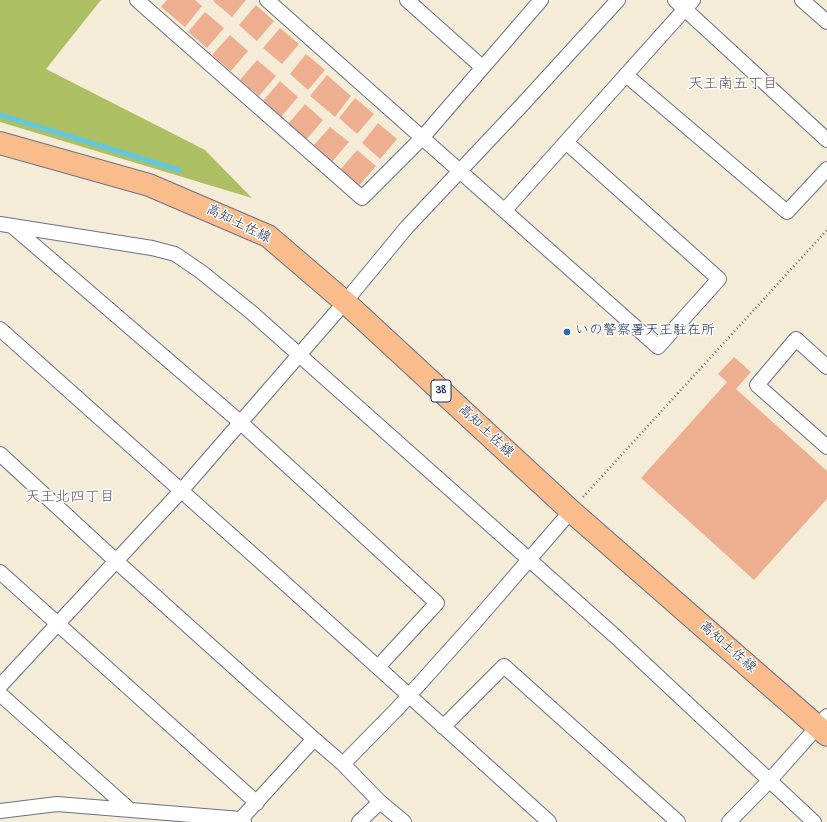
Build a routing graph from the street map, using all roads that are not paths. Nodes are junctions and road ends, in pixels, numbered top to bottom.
1 (137, 0) edge
2 (267, 0) edge
3 (407, 0) edge
4 (541, 0) edge
5 (618, 0) edge
6 (802, 0) edge
7 (684, 3) edge
8 (827, 22) edge
9 (482, 67) junction
10 (626, 75) junction
11 (422, 138) junction
12 (827, 140) edge
13 (566, 142) junction
14 (0, 143) edge
15 (827, 169) edge
16 (459, 172) junction
17 (505, 210) junction
18 (6, 225) edge
19 (345, 302) junction
20 (0, 329) edge
21 (298, 355) junction
22 (827, 367) edge
23 (240, 422) junction
24 (827, 446) edge
25 (0, 454) edge
26 (181, 491) junction
27 (571, 511) junction
28 (529, 559) junction
29 (116, 561) junction
30 (0, 572) edge
31 (59, 624) junction
32 (378, 667) junction
33 (0, 686) edge
34 (0, 694) edge
35 (409, 695) junction
36 (824, 726) edge
37 (443, 727) junction
38 (314, 739) junction
39 (344, 764) junction
40 (770, 780) junction
41 (380, 802) junction
42 (257, 803) junction
43 (130, 810) junction
44 (0, 811) edge
45 (242, 821) edge
46 (359, 822) edge
47 (404, 822) edge
48 (549, 822) edge
49 (678, 822) edge
50 (729, 822) edge
51 (814, 822) edge

1 - 11 street
2 - 11 street
3 - 9 street
4 - 9 street
5 - 16 street
6 - 8 street
7 - 10 street
7 - 12 street
9 - 11 street
10 - 13 street
10 - 15 street
11 - 16 street
13 - 17 street
13 - 17 street
14 - 19 main road, 高知土佐線 / 38
16 - 17 street
16 - 19 street
18 - 21 street
18 - 23 street
19 - 21 street
19 - 27 main road, 高知土佐線 / 38
20 - 26 street
21 - 23 street
21 - 28 street
22 - 24 street
23 - 26 street
23 - 32 street
25 - 29 street
26 - 29 street
26 - 32 street
27 - 28 street
27 - 36 main road, 高知土佐線 / 38
28 - 35 street
28 - 40 street
29 - 31 street
29 - 38 street
30 - 31 street
31 - 33 street
31 - 42 street
32 - 35 street
34 - 43 street
35 - 37 street
35 - 39 street
36 - 40 street
37 - 48 street
37 - 49 street
38 - 39 street
38 - 42 street
39 - 41 street
40 - 50 street
40 - 51 street
41 - 46 street
41 - 47 street
42 - 45 street
43 - 44 street
43 - 45 street

